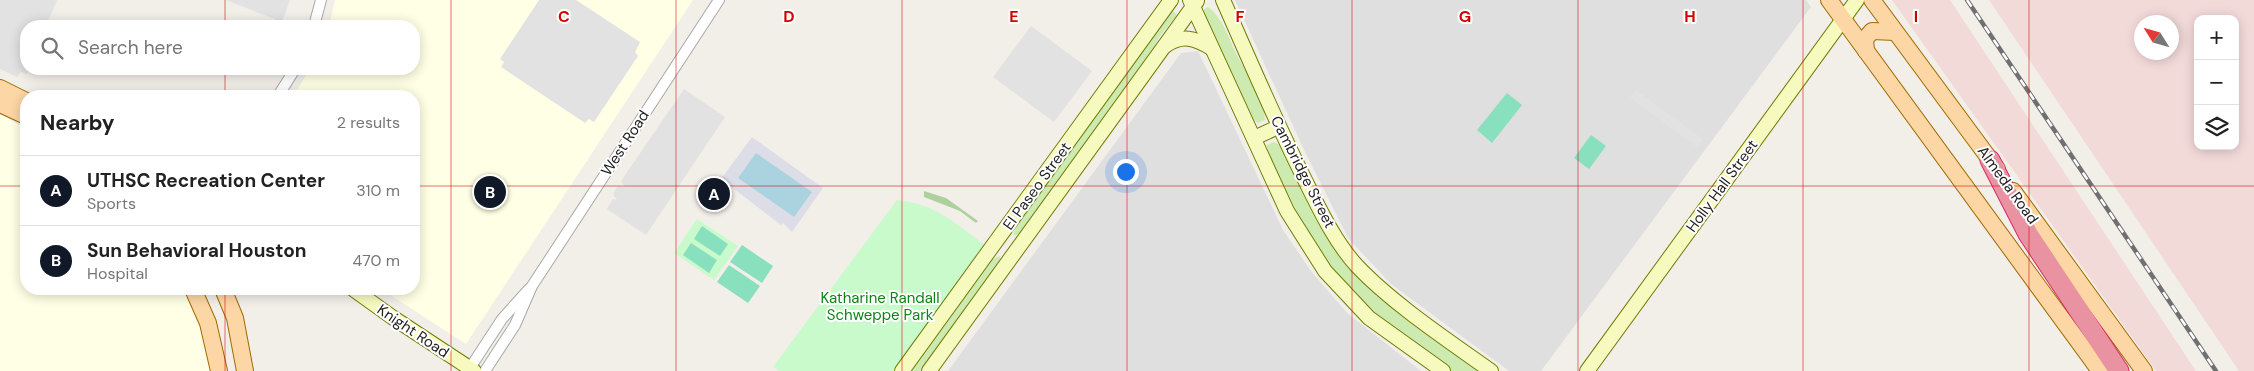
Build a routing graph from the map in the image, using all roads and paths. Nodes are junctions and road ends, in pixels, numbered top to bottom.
1 (321, 0) edge
2 (719, 0) edge
3 (1171, 0) edge
4 (1223, 0) edge
5 (1828, 0) edge
6 (1857, 0) edge
7 (1872, 0) edge
8 (1193, 2) edge
9 (316, 20) edge
10 (1843, 20) junction
11 (1895, 32) junction
12 (1211, 48) junction
13 (1161, 50) junction
14 (1866, 51) junction
15 (291, 75) edge
16 (0, 88) edge
17 (282, 90) edge
18 (20, 98) edge
19 (0, 104) edge
20 (20, 113) edge
21 (1278, 126) junction
22 (1254, 138) junction
23 (1990, 160) junction
24 (999, 239) junction
25 (1013, 254) junction
26 (532, 286) junction
27 (196, 295) edge
28 (226, 295) edge
29 (362, 295) edge
30 (235, 318) junction
31 (208, 323) junction
32 (472, 370) edge
33 (219, 371) edge
34 (245, 371) edge
35 (485, 371) edge
36 (902, 371) edge
37 (929, 371) edge
38 (1443, 371) edge
39 (1491, 371) edge
40 (1587, 371) edge
41 (2100, 371) edge
42 (2119, 371) edge
43 (2144, 371) edge

1 - 9 street
2 - 26 street, West Road
3 - 24 street, El Paseo Street
4 - 21 street, Cambridge Street
5 - 10 main road
6 - 10 street, Holly Hall Street
7 - 11 main road, Almeda Road
8 - 12 street, Cambridge Street
8 - 13 street, El Paseo Street
10 - 14 main road
10 - 40 street, Holly Hall Street
11 - 14 main road
11 - 23 main road, Almeda Road
12 - 13 street
12 - 22 street, Cambridge Street
13 - 25 street, El Paseo Street
14 - 41 main road
15 - 17 street
16 - 18 main road
19 - 20 main road
21 - 22 street
21 - 39 street, Cambridge Street
22 - 38 street, Cambridge Street
23 - 42 highway
23 - 43 main road, Almeda Road
24 - 25 street
24 - 36 street, El Paseo Street
25 - 37 street, El Paseo Street
26 - 32 street, West Road
26 - 35 street, West Road
27 - 31 main road
28 - 30 main road
29 - 32 street, Knight Road
30 - 31 main road
30 - 34 main road
31 - 33 main road

